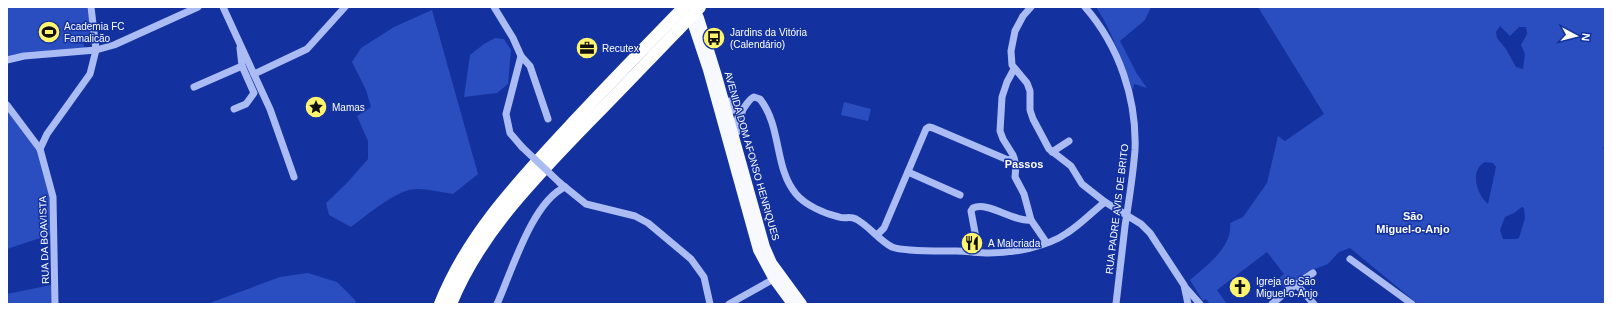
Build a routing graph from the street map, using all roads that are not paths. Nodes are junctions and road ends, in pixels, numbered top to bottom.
1 (91, 7) edge
2 (198, 7) edge
3 (223, 7) edge
4 (345, 7) edge
5 (494, 7) edge
6 (684, 7) edge
7 (693, 7) edge
8 (700, 7) edge
9 (1032, 7) edge
10 (1086, 7) edge
11 (240, 44) junction
12 (96, 50) junction
13 (522, 56) junction
14 (7, 60) edge
15 (242, 66) junction
16 (1014, 69) junction
17 (254, 74) junction
18 (718, 76) junction
19 (194, 87) dead end
20 (7, 105) edge
21 (234, 109) dead end
22 (742, 113) junction
23 (548, 119) dead end
24 (1069, 141) dead end
25 (736, 145) junction
26 (40, 149) junction
27 (1052, 152) junction
28 (1014, 158) junction
29 (908, 172) junction
30 (294, 177) dead end
31 (562, 185) junction
32 (960, 195) dead end
33 (1105, 202) junction
34 (1127, 216) junction
35 (1031, 220) junction
36 (878, 234) junction
37 (1046, 242) junction
38 (974, 252) junction
39 (1350, 259) dead end
40 (1313, 273) dead end
41 (772, 280) dead end
42 (1296, 284) junction
43 (1184, 285) junction
44 (1197, 303) edge
45 (55, 304) edge
46 (440, 304) edge
47 (451, 304) edge
48 (497, 304) edge
49 (710, 304) edge
50 (729, 304) edge
51 (792, 304) edge
52 (802, 304) edge
53 (1116, 304) edge
54 (1188, 304) edge
55 (1272, 304) edge
56 (1314, 304) edge
57 (1412, 304) edge

1 - 12 street
2 - 12 street
3 - 11 street
4 - 17 street
5 - 13 street
6 - 46 highway
6 - 51 main road, AVENIDA DOM AFONSO HENRIQUES
7 - 18 main road, AVENIDA DOM AFONSO HENRIQUES
8 - 47 highway, bridge
9 - 16 street
10 - 34 street, RUA PADRE AVIS DE BRITO
11 - 15 street
11 - 17 street
12 - 14 street
12 - 26 street
13 - 23 street
13 - 31 street, bridge
15 - 19 street
15 - 21 street
16 - 27 street
16 - 28 street
17 - 30 street
18 - 22 street
18 - 25 main road, AVENIDA DOM AFONSO HENRIQUES
20 - 26 street
22 - 25 street
22 - 36 street
24 - 27 street
25 - 52 main road, AVENIDA DOM AFONSO HENRIQUES
26 - 45 street, RUA DA BOAVISTA
27 - 33 street
28 - 29 street
28 - 35 street
29 - 32 street
29 - 36 street
31 - 48 street
31 - 49 street
33 - 34 street
33 - 37 street
34 - 43 street
34 - 53 street, RUA PADRE AVIS DE BRITO
35 - 37 street
35 - 38 street
36 - 38 street
37 - 38 street
39 - 57 street
40 - 42 street
41 - 50 street
42 - 55 street
42 - 56 street
43 - 44 street
43 - 54 street

